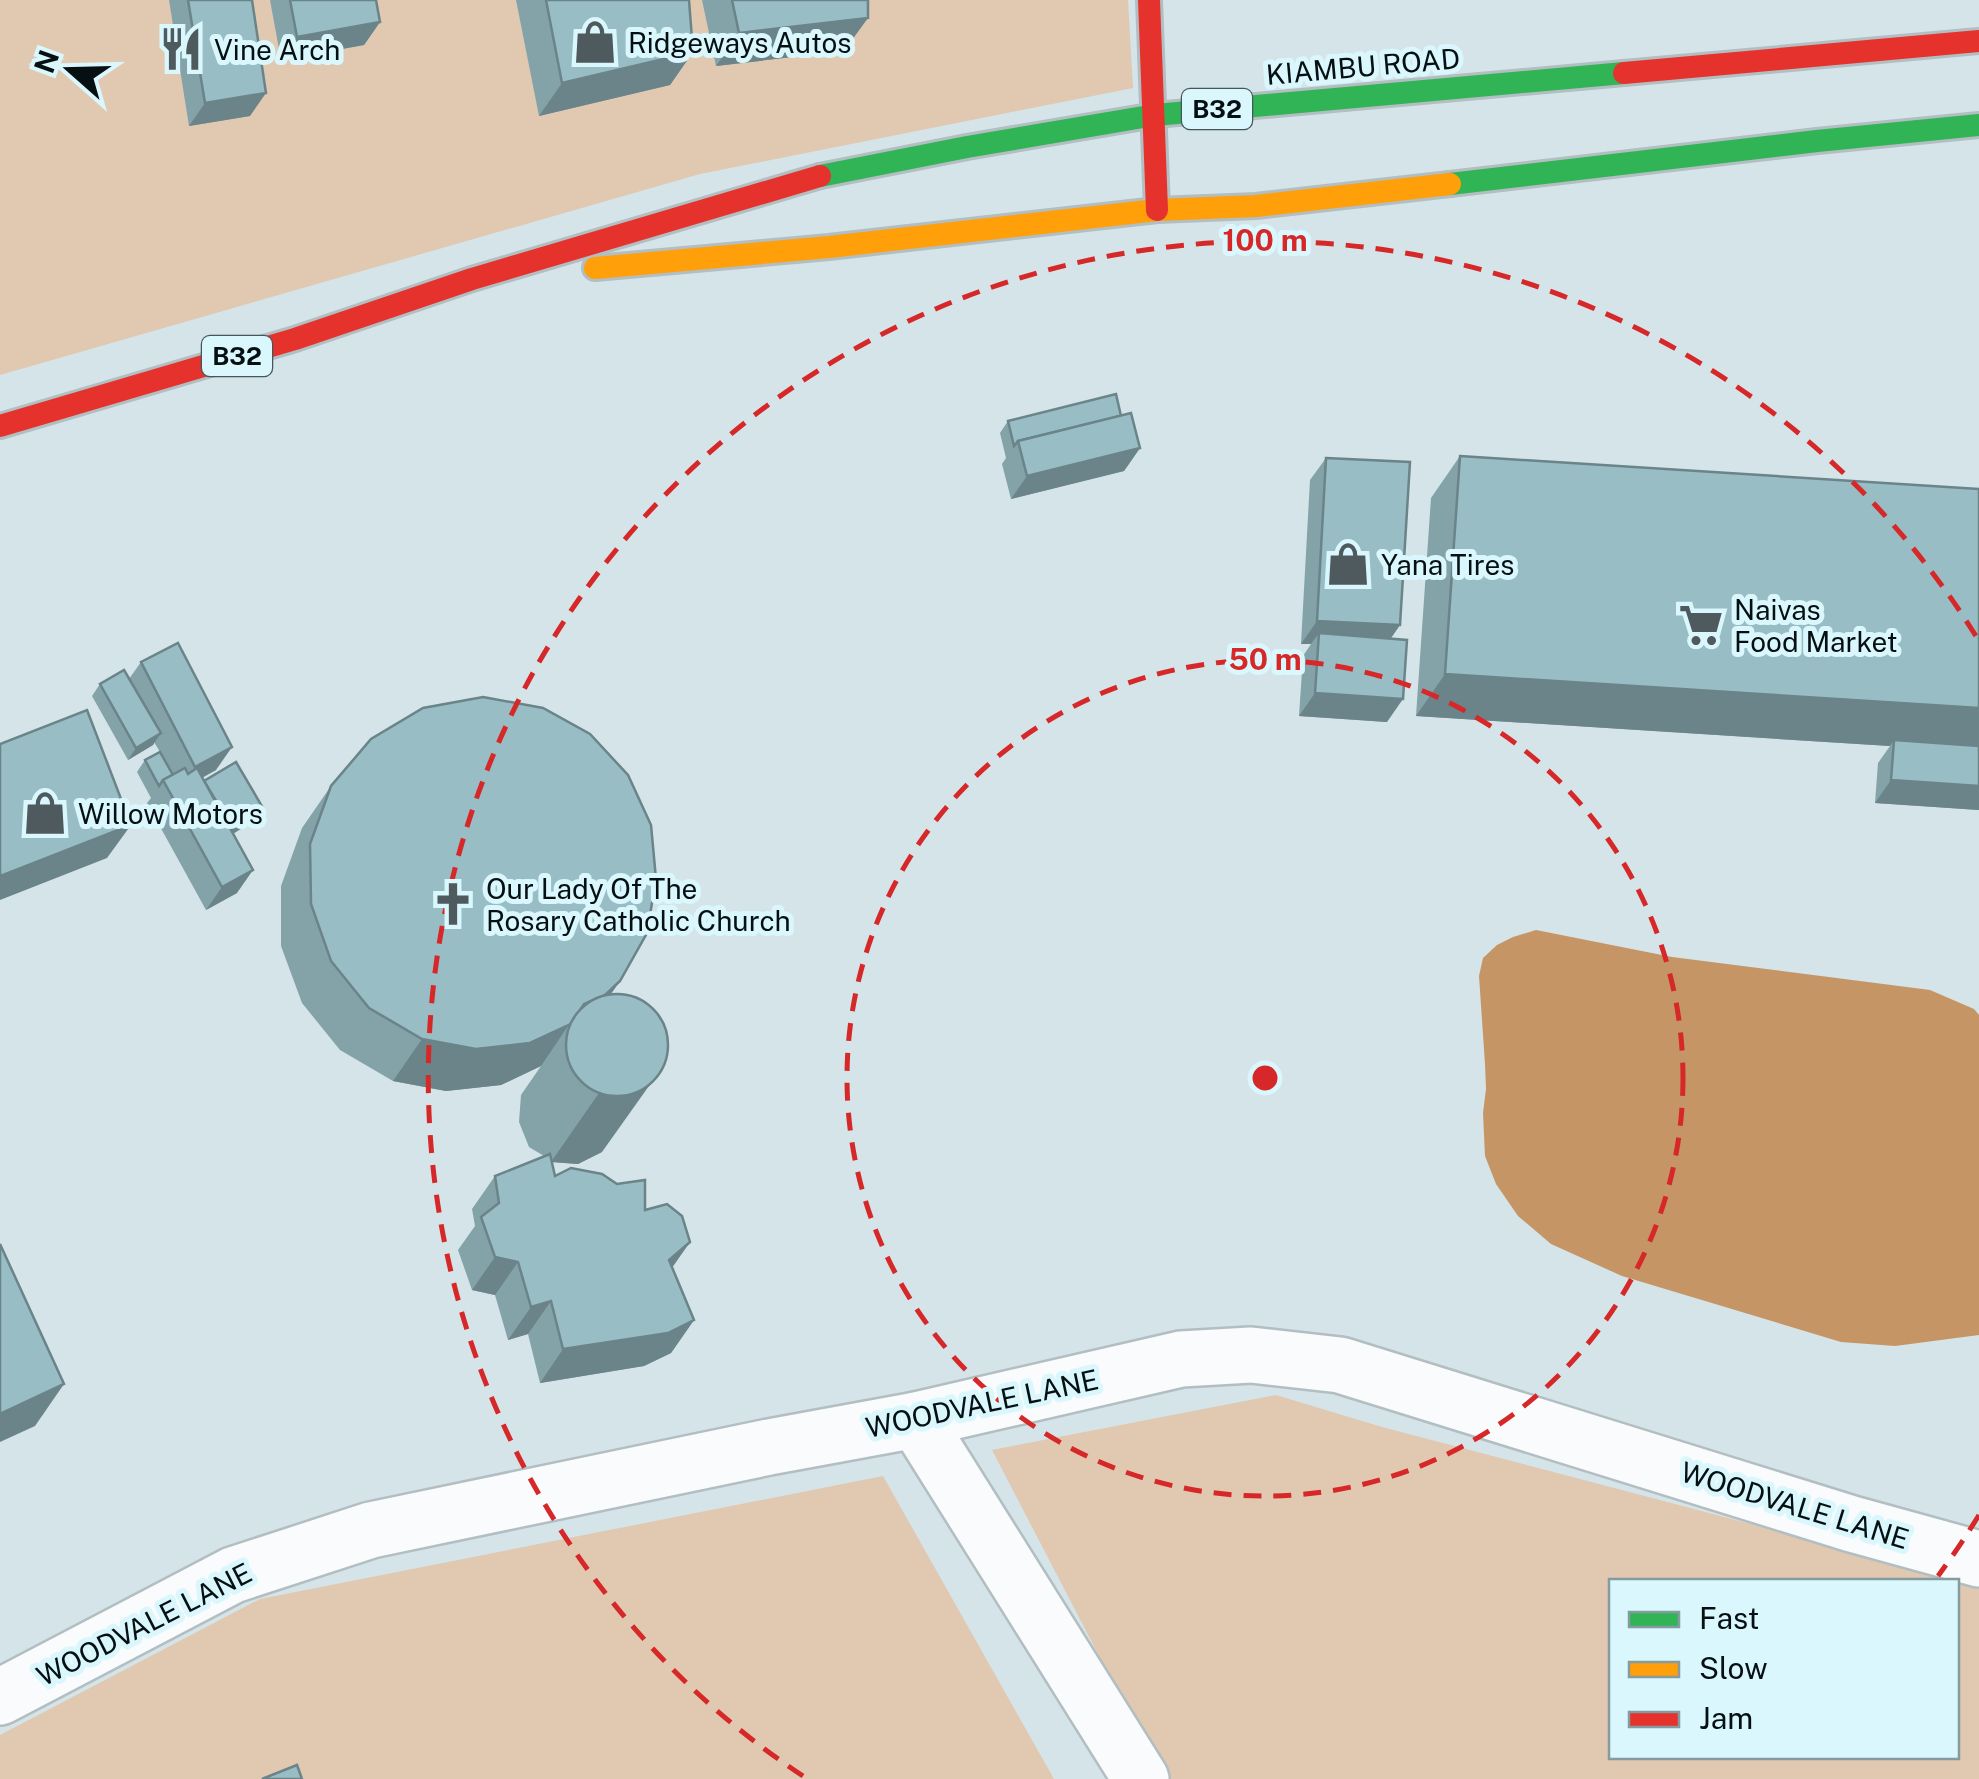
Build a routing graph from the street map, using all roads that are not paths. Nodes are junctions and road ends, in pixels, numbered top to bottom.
1 (1149, 0) edge
2 (1979, 41) edge
3 (1155, 114) junction
4 (1979, 125) edge
5 (1157, 210) junction
6 (472, 279) junction
7 (0, 426) edge
8 (916, 1420) junction
9 (1979, 1559) edge
10 (0, 1697) edge
11 (1140, 1779) edge

1 - 3 main road
2 - 3 main road, KIAMBU ROAD / B32
3 - 5 main road
3 - 6 main road, KIAMBU ROAD / B32
4 - 5 main road, KIAMBU ROAD / B32
5 - 6 main road, KIAMBU ROAD / B32
6 - 7 main road, KIAMBU ROAD / B32
8 - 9 street, WOODVALE LANE
8 - 10 street, WOODVALE LANE
8 - 11 street

